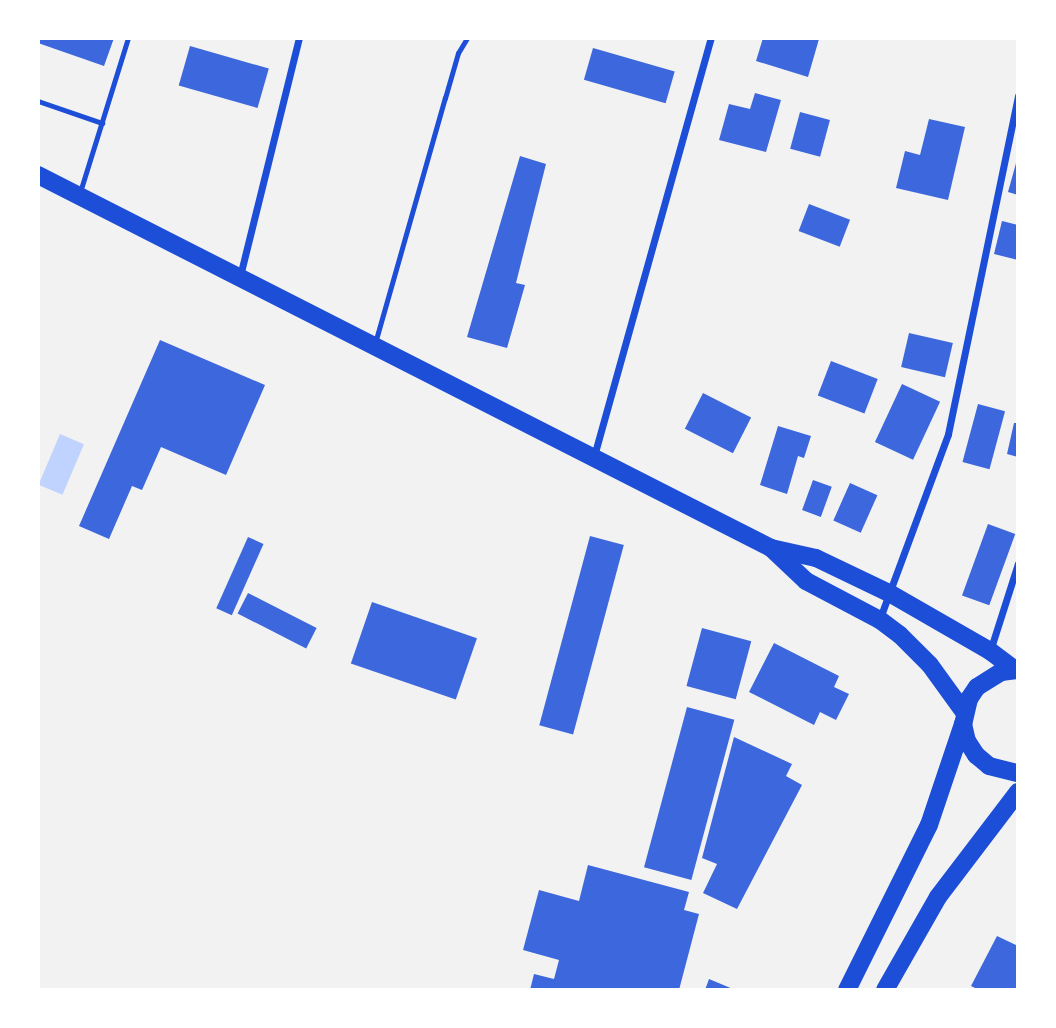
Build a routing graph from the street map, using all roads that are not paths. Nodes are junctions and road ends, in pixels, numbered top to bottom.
1 (128, 38) edge
2 (299, 38) edge
3 (467, 38) edge
4 (711, 38) edge
5 (1017, 95) edge
6 (38, 101) edge
7 (102, 122) junction
8 (38, 175) edge
9 (79, 195) junction
10 (240, 277) junction
11 (374, 345) junction
12 (594, 457) junction
13 (771, 548) junction
14 (1017, 562) edge
15 (891, 594) junction
16 (880, 620) junction
17 (990, 651) junction
18 (1016, 670) edge
19 (964, 718) junction
20 (1017, 773) edge
21 (1017, 792) edge
22 (847, 989) edge
23 (886, 989) edge

1 - 7 lane
2 - 10 street
3 - 11 lane
4 - 12 street
5 - 15 street
6 - 7 lane
7 - 9 lane
8 - 9 main road
9 - 10 main road
10 - 11 main road
11 - 12 main road
12 - 13 main road
13 - 15 main road
13 - 16 main road
14 - 17 street
15 - 16 street
15 - 17 main road
16 - 19 main road
17 - 18 main road
18 - 19 main road
19 - 20 main road
19 - 22 main road
21 - 23 main road

